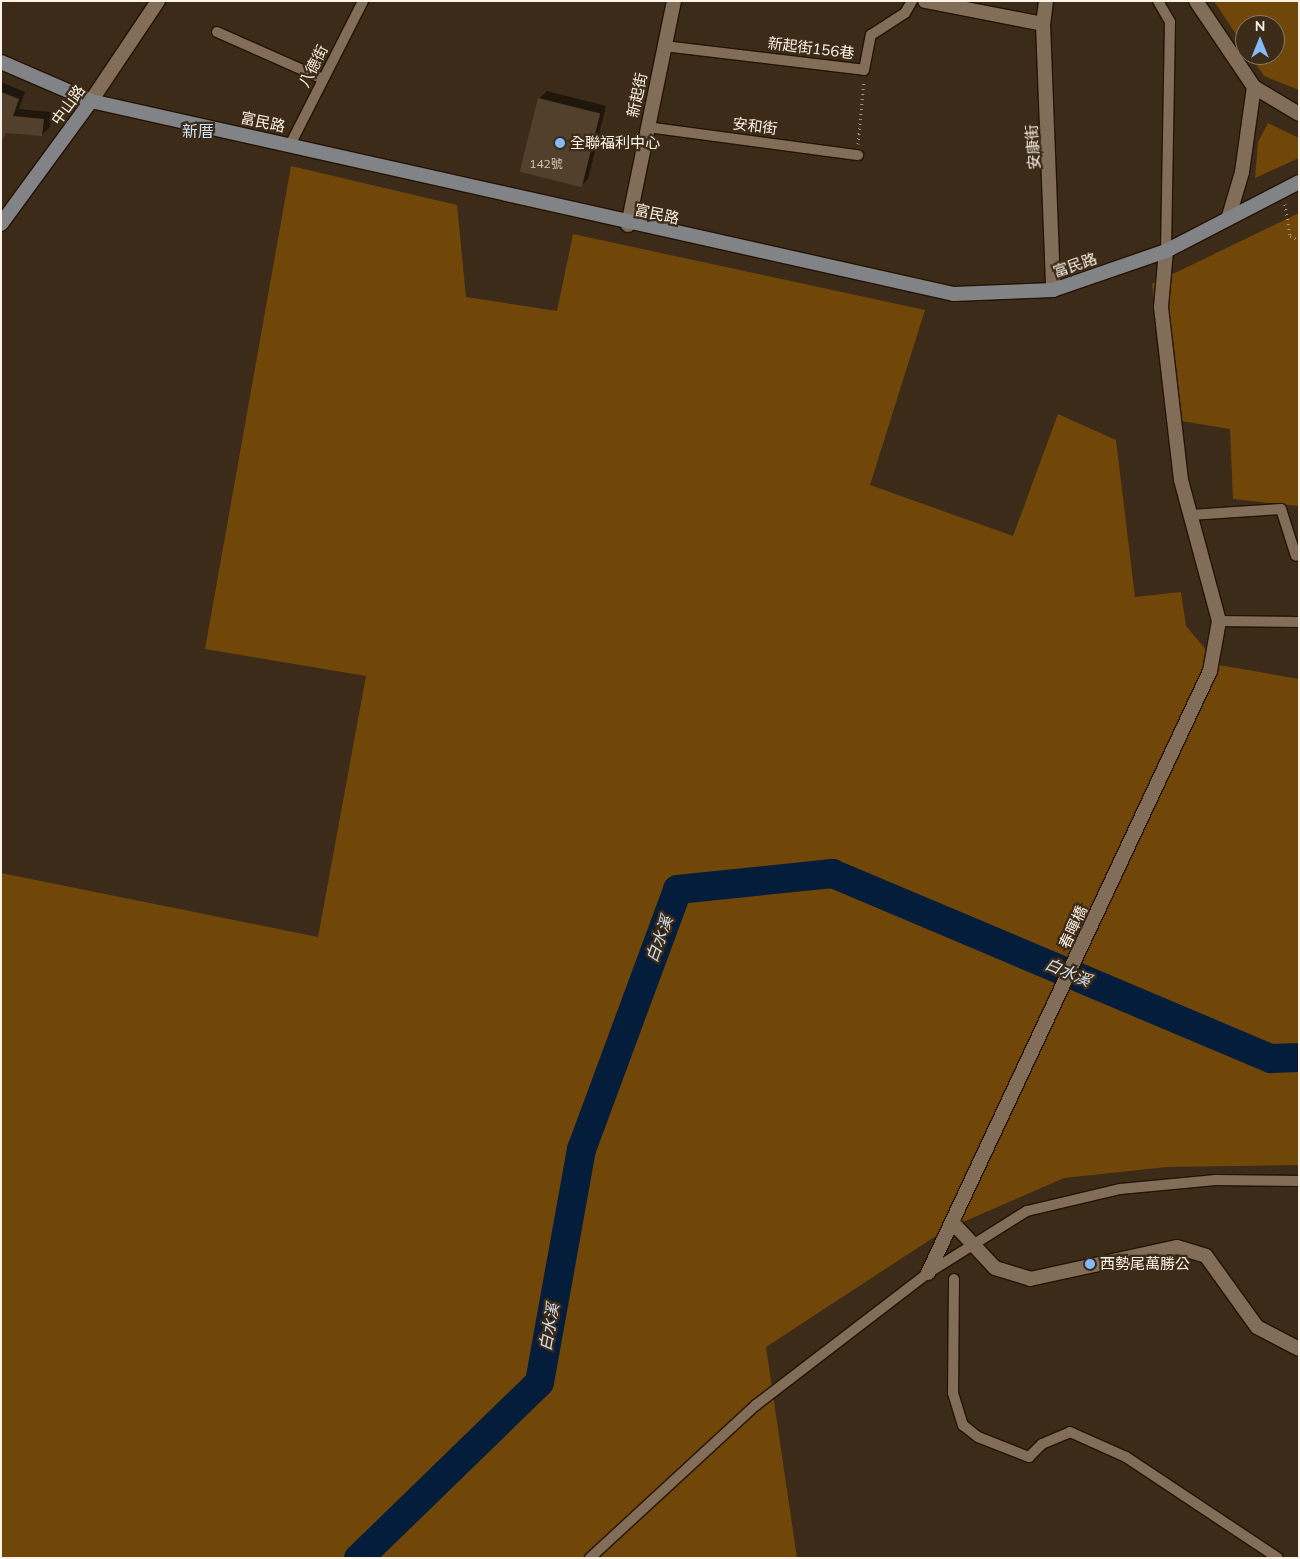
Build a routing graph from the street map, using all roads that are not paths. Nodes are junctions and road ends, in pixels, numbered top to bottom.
1 (158, 1) edge
2 (362, 1) edge
3 (674, 1) edge
4 (912, 1) edge
5 (925, 1) edge
6 (1046, 1) edge
7 (1158, 1) edge
8 (1196, 1) edge
9 (1043, 24) junction
10 (217, 32) dead end
11 (664, 46) junction
12 (1, 62) edge
13 (323, 79) junction
14 (1254, 88) junction
15 (92, 102) junction
16 (1299, 114) edge
17 (647, 127) junction
18 (290, 145) junction
19 (858, 155) road end
20 (1299, 182) edge
21 (1229, 216) junction
22 (1, 224) edge
23 (628, 225) junction
24 (1166, 251) junction
25 (1053, 290) junction
26 (1190, 515) junction
27 (1296, 556) dead end
28 (1219, 621) junction
29 (1299, 622) edge
30 (1299, 1181) edge
31 (954, 1224) junction
32 (972, 1242) junction
33 (928, 1273) junction
34 (954, 1279) dead end
35 (1299, 1349) edge
36 (590, 1558) edge
37 (1278, 1558) edge

1 - 15 street, 中山路
2 - 13 lane, 八德街
3 - 11 street, 新起街
4 - 11 lane, 新起街156巷
5 - 9 street
6 - 9 street, 安康街
7 - 24 lane
8 - 14 street
9 - 25 street, 安康街
10 - 13 lane
11 - 17 street, 新起街
12 - 15 main road, 富民路
13 - 18 lane, 八德街
14 - 16 street
14 - 21 street
15 - 18 main road, 富民路
15 - 22 main road, 中山路
17 - 19 lane, 安和街
17 - 23 street, 新起街
18 - 23 main road, 富民路
20 - 21 main road, 富民路
21 - 24 main road, 富民路
23 - 25 main road, 富民路
24 - 25 main road, 富民路
24 - 26 street
26 - 27 lane
26 - 28 street
28 - 29 lane
28 - 31 street, 春暉橋
30 - 32 lane
31 - 32 street
31 - 33 street, 春暉橋
32 - 33 lane
32 - 35 street
33 - 36 lane
34 - 37 lane

